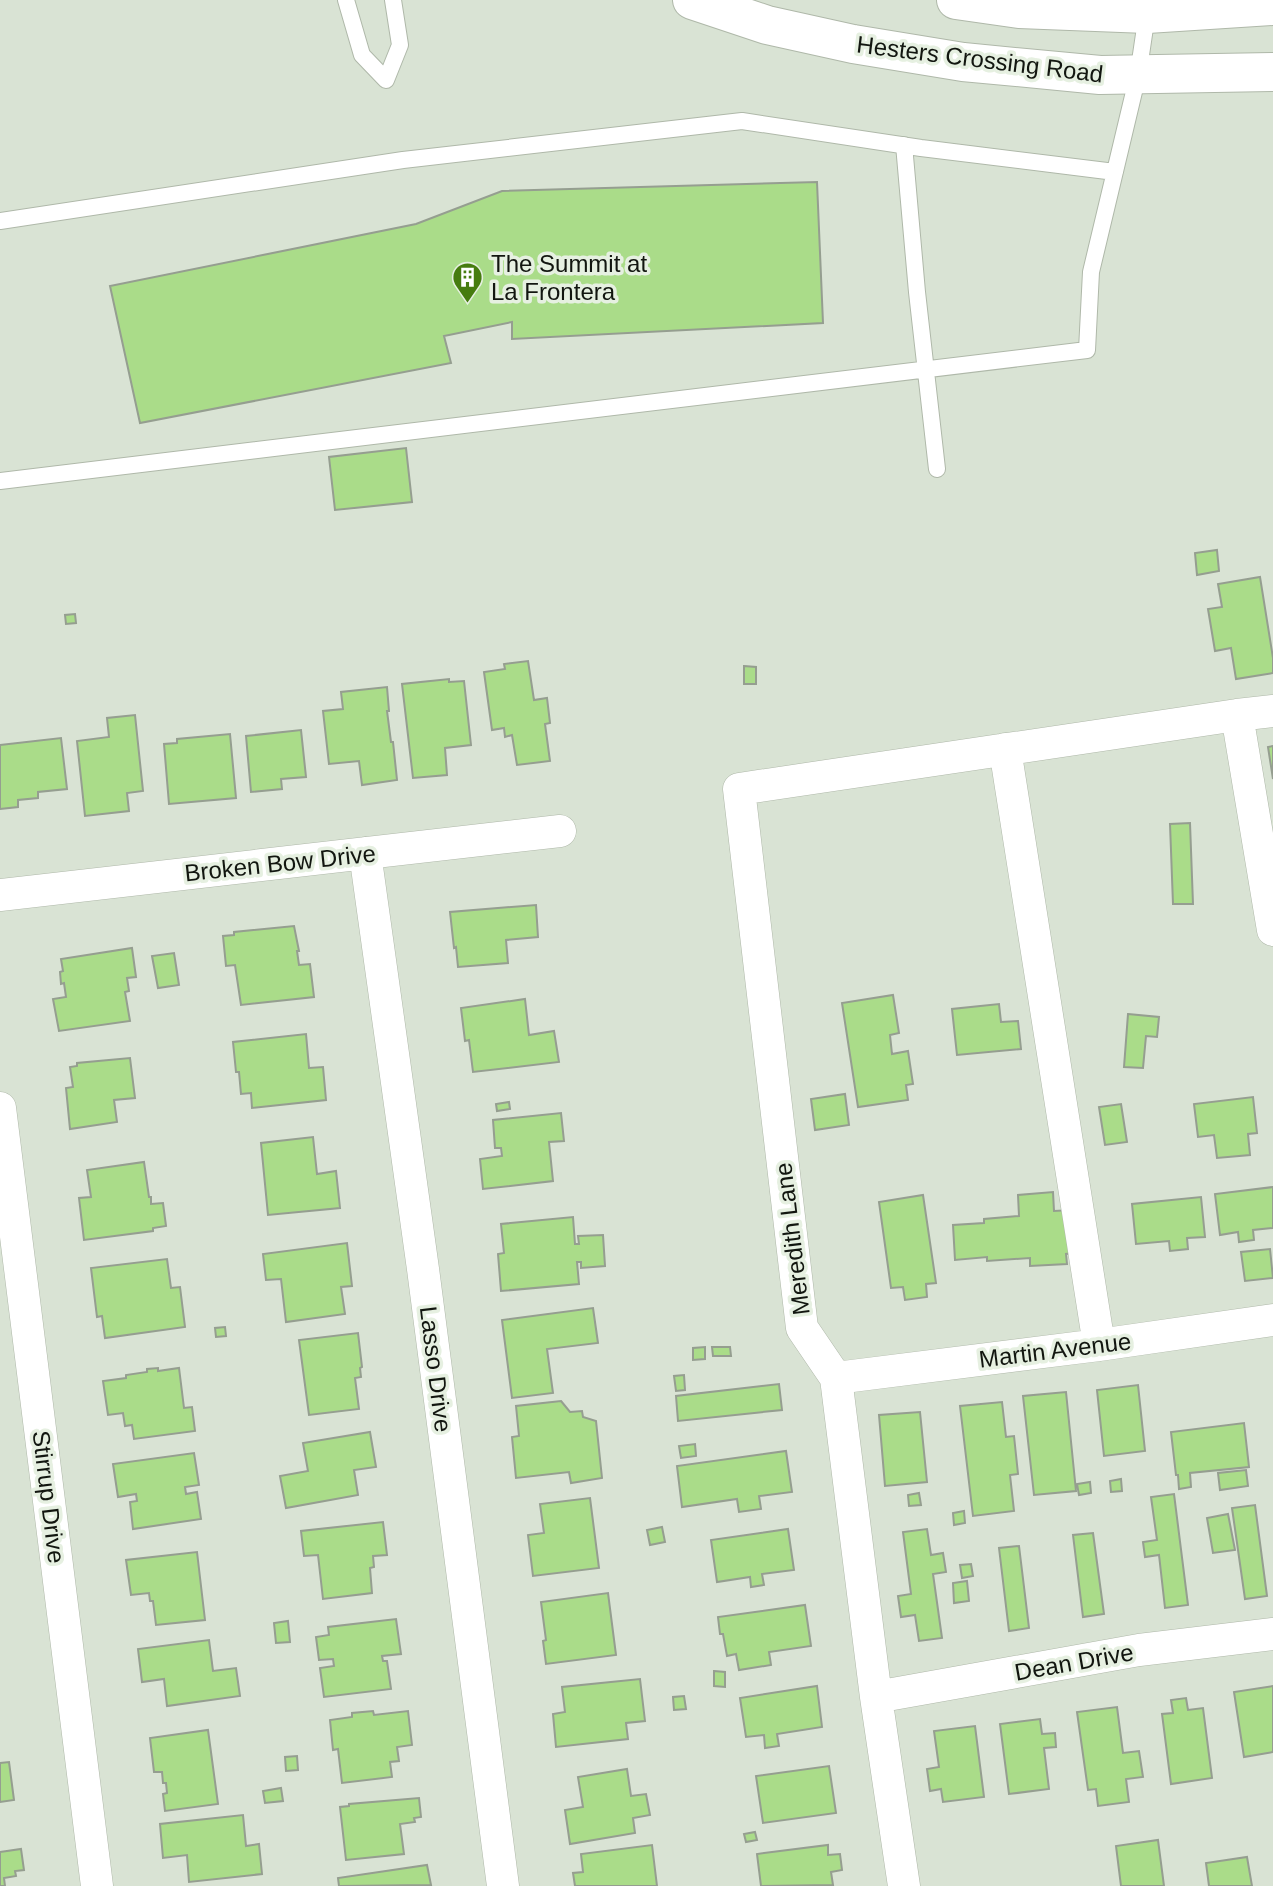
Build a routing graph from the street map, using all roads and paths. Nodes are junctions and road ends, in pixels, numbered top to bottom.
1 (346, 0) edge
2 (393, 0) edge
3 (692, 0) edge
4 (956, 0) edge
5 (1273, 6) edge
6 (1147, 14) junction
7 (1273, 72) edge
8 (1138, 75) junction
9 (904, 145) junction
10 (1115, 172) junction
11 (0, 221) edge
12 (926, 369) junction
13 (937, 469) dead end
14 (0, 481) edge
15 (1273, 711) edge
16 (1237, 715) junction
17 (1005, 749) junction
18 (559, 831) dead end
19 (365, 853) junction
20 (0, 895) edge
21 (1273, 929) edge
22 (0, 1108) edge
23 (1273, 1320) edge
24 (1099, 1345) junction
25 (836, 1378) junction
26 (1273, 1634) edge
27 (876, 1697) junction
28 (97, 1886) edge
29 (503, 1886) edge
30 (904, 1886) edge

1 - 2 lane
3 - 8 street, Hesters Crossing Road
4 - 6 street
5 - 6 street
6 - 8 lane
7 - 8 street, Hesters Crossing Road
8 - 10 lane
9 - 10 lane
9 - 11 lane
9 - 12 lane
10 - 12 lane
12 - 13 lane
12 - 14 lane
15 - 16 street
16 - 17 street
16 - 21 street
17 - 24 street
17 - 25 street, Meredith Lane
18 - 19 street, Broken Bow Drive
19 - 20 street, Broken Bow Drive
19 - 29 street, Lasso Drive
22 - 28 street, Stirrup Drive
23 - 24 street, Martin Avenue
24 - 25 street, Martin Avenue
25 - 27 street, Meredith Lane
26 - 27 street, Dean Drive
27 - 30 street, Meredith Lane

